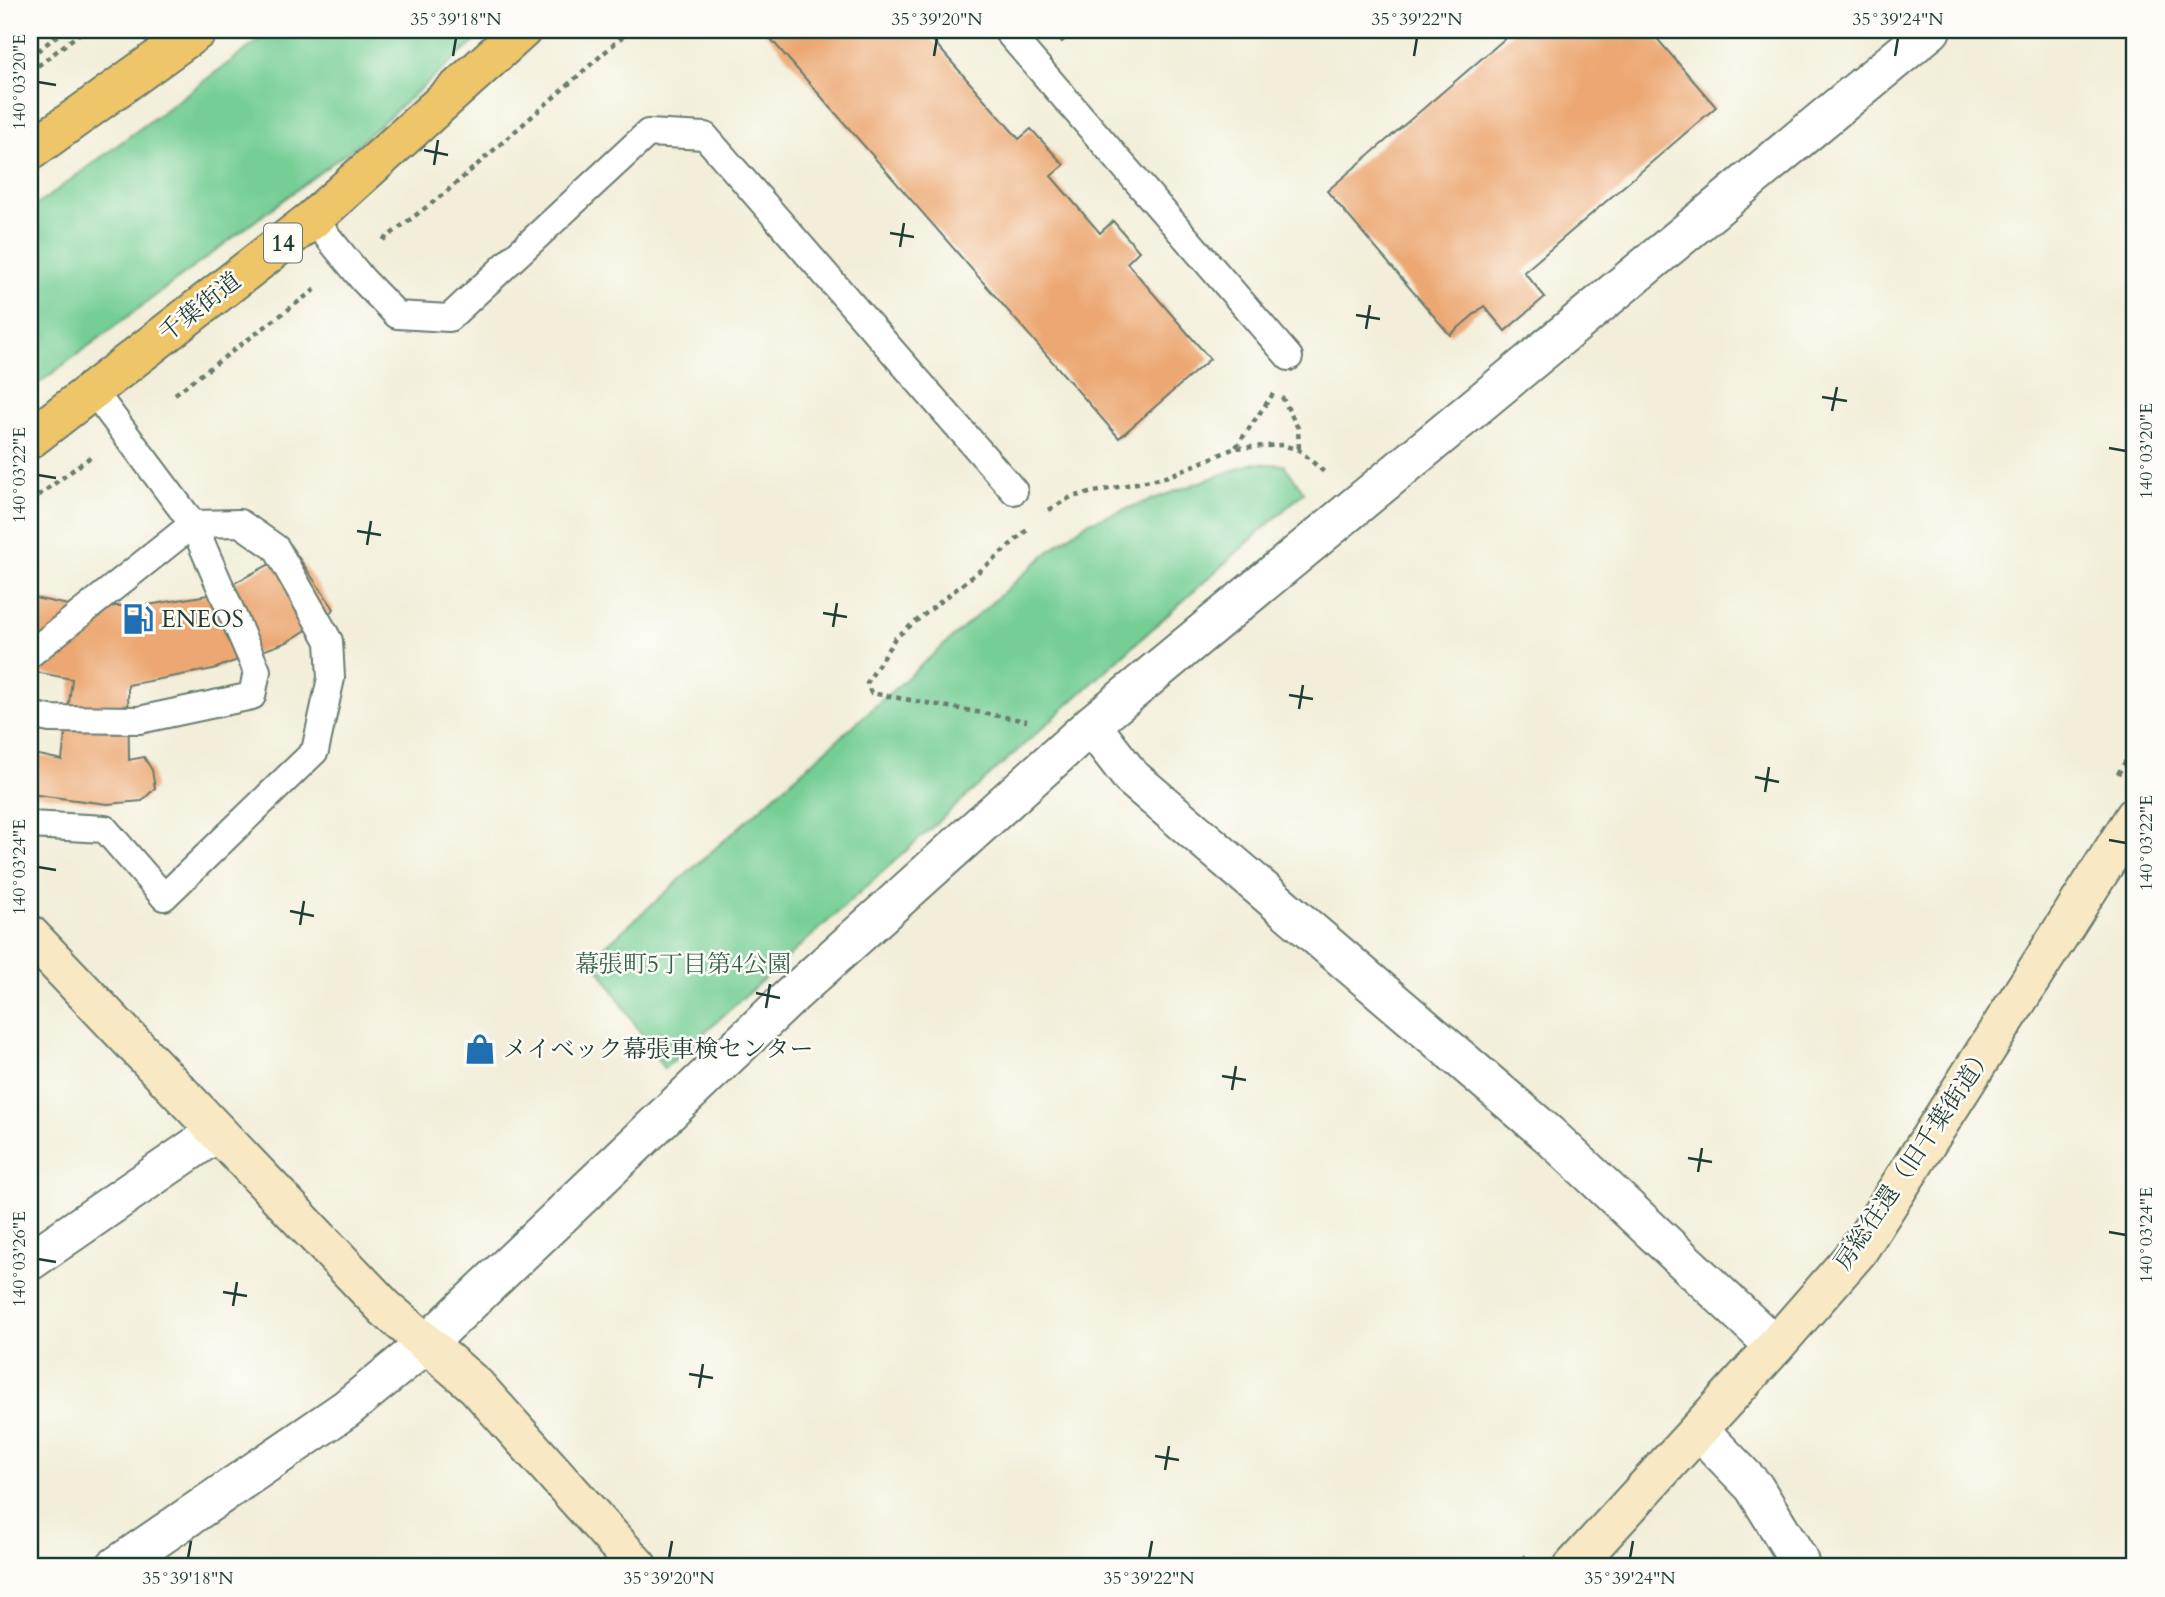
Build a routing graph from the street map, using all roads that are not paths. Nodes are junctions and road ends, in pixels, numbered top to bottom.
1 (198, 30) edge
2 (522, 30) edge
3 (1006, 30) edge
4 (1923, 32) edge
5 (30, 152) edge
6 (313, 219) junction
7 (1289, 357) dead end
8 (94, 392) junction
9 (30, 439) edge
10 (1014, 491) dead end
11 (193, 524) junction
12 (30, 654) edge
13 (30, 715) edge
14 (1091, 725) junction
15 (2135, 816) edge
16 (30, 825) edge
17 (30, 935) edge
18 (217, 1132) junction
19 (30, 1261) edge
20 (426, 1344) junction
21 (1775, 1346) junction
22 (1699, 1430) junction
23 (115, 1567) edge
24 (638, 1567) edge
25 (1573, 1567) edge
26 (1801, 1567) edge

1 - 5 highway
2 - 6 highway, 千葉街道 / 14
3 - 7 lane
4 - 14 street
6 - 8 highway, 千葉街道 / 14
6 - 10 lane
8 - 9 highway, 千葉街道 / 14
8 - 11 lane
11 - 12 lane
11 - 13 lane
11 - 16 lane
14 - 20 street
14 - 21 street
15 - 21 street, 房総往還（旧千葉街道）
17 - 18 street
18 - 19 street
18 - 20 street
20 - 23 street
20 - 24 street
21 - 22 street, 房総往還（旧千葉街道）
22 - 25 street, 房総往還（旧千葉街道）
22 - 26 street

